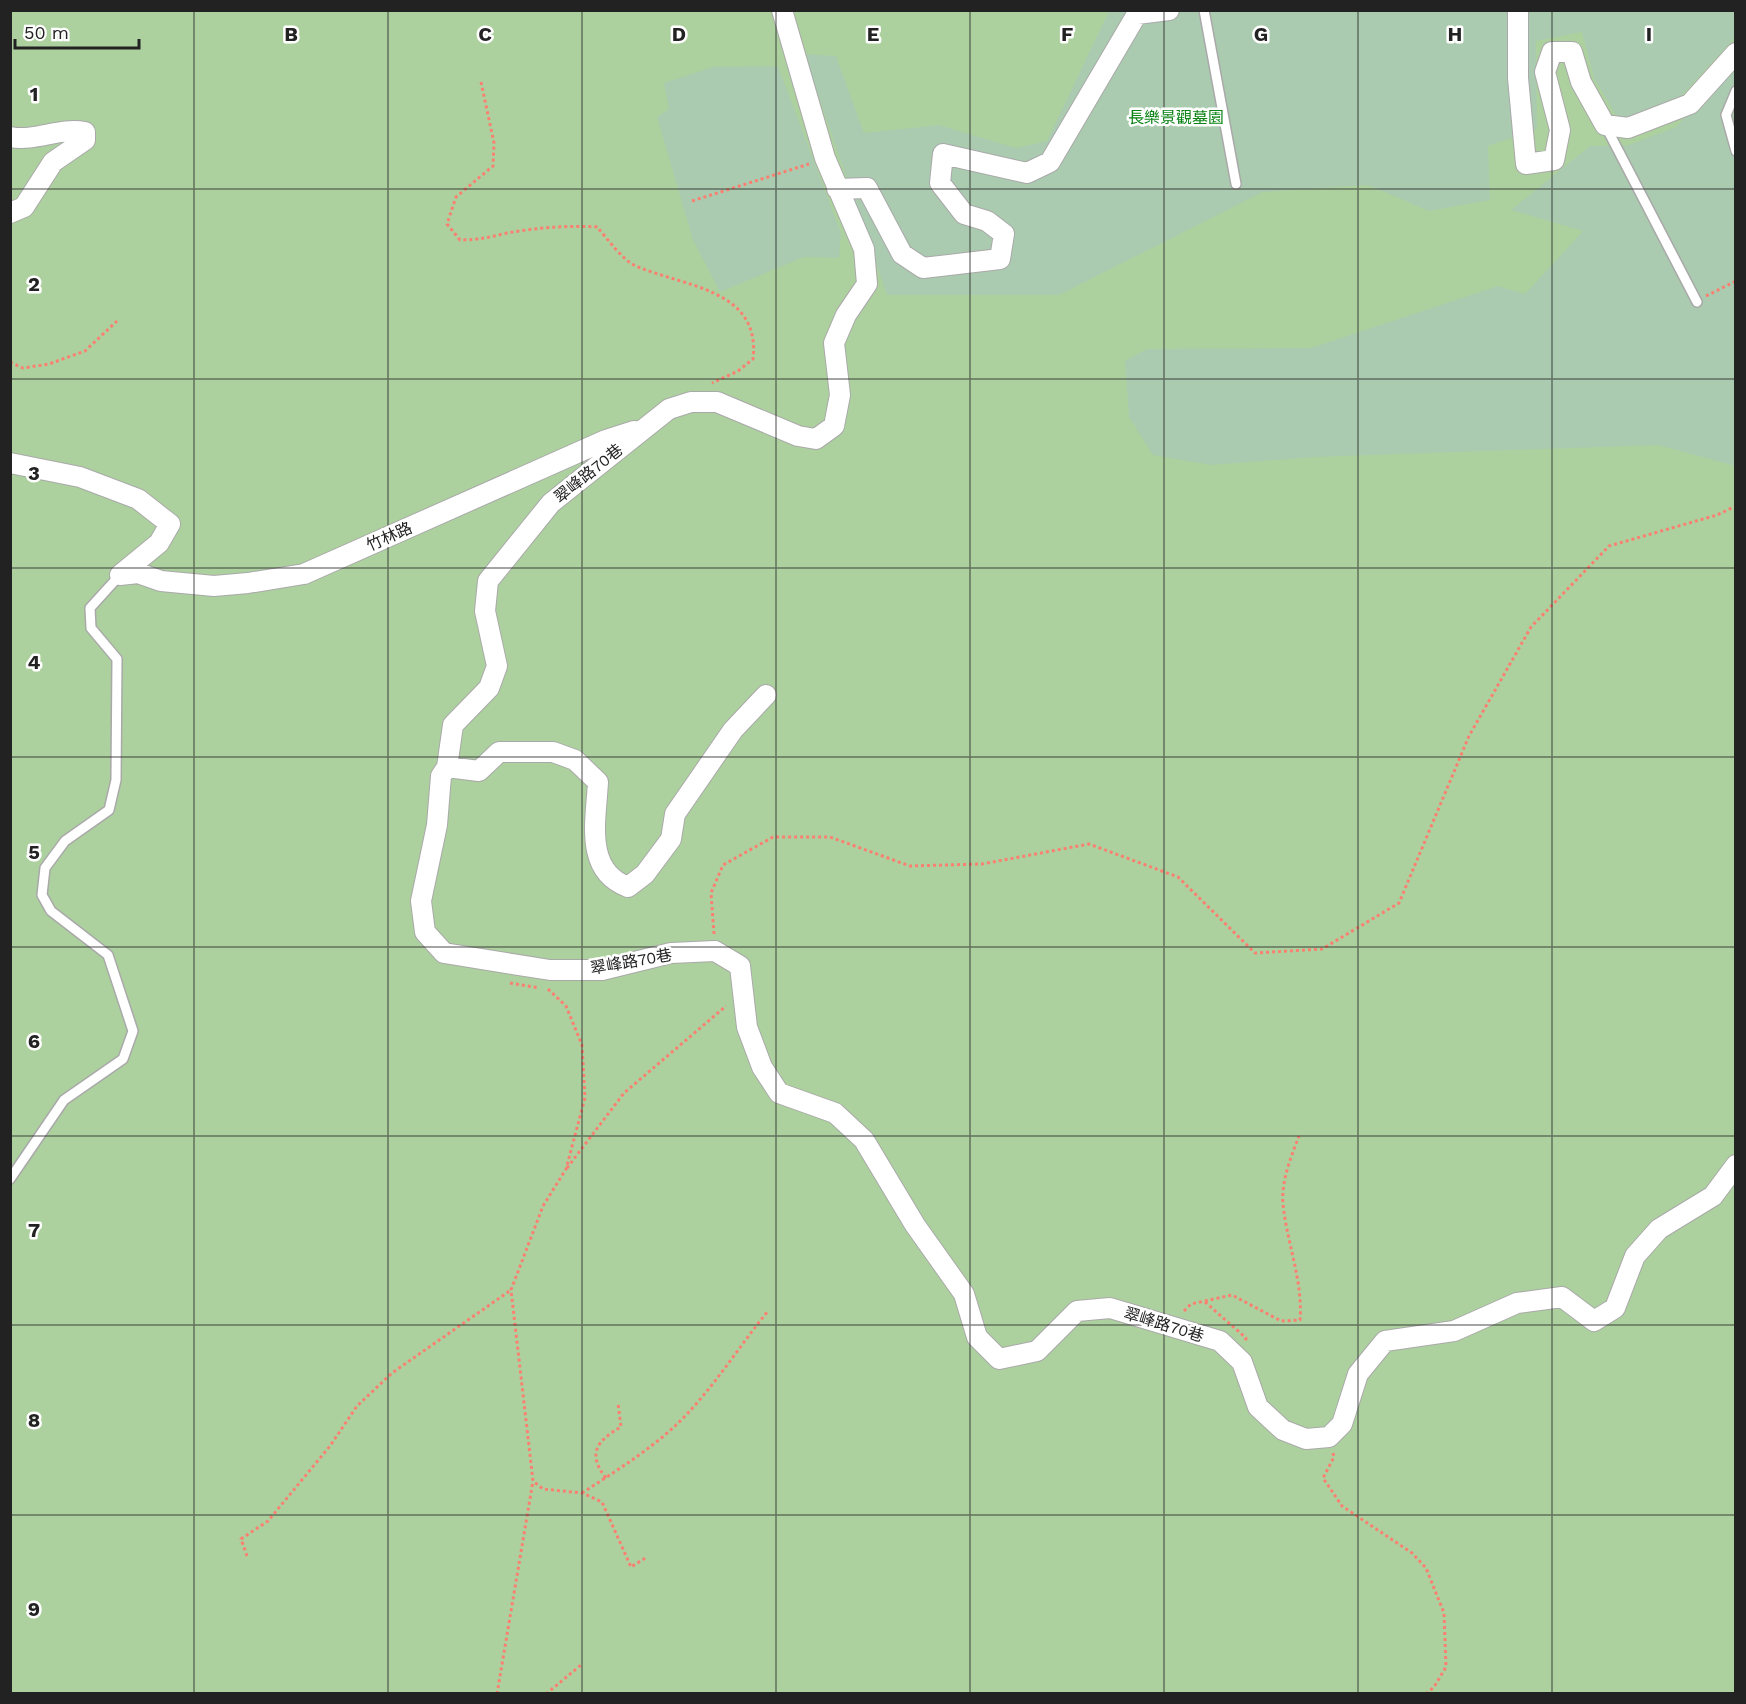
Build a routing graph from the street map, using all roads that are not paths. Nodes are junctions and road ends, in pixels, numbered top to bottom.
1 (782, 10) edge
2 (1169, 10) edge
3 (1204, 10) edge
4 (1518, 10) edge
5 (1736, 53) edge
6 (1736, 92) edge
7 (1605, 125) junction
8 (10, 137) edge
9 (1736, 151) edge
10 (1236, 184) dead end
11 (837, 189) junction
12 (10, 213) edge
13 (1697, 302) road end
14 (646, 427) junction
15 (10, 464) edge
16 (120, 575) junction
17 (766, 695) dead end
18 (447, 767) junction
19 (1736, 1165) edge
20 (10, 1179) edge

1 - 11 street, 翠峰路70巷
2 - 11 street
3 - 10 lane
4 - 7 street
5 - 7 street
6 - 9 lane
7 - 13 lane
8 - 12 street
11 - 14 street, 翠峰路70巷
14 - 16 street, 竹林路
14 - 18 street, 翠峰路70巷
15 - 16 street
16 - 20 lane
17 - 18 street
18 - 19 street, 翠峰路70巷

